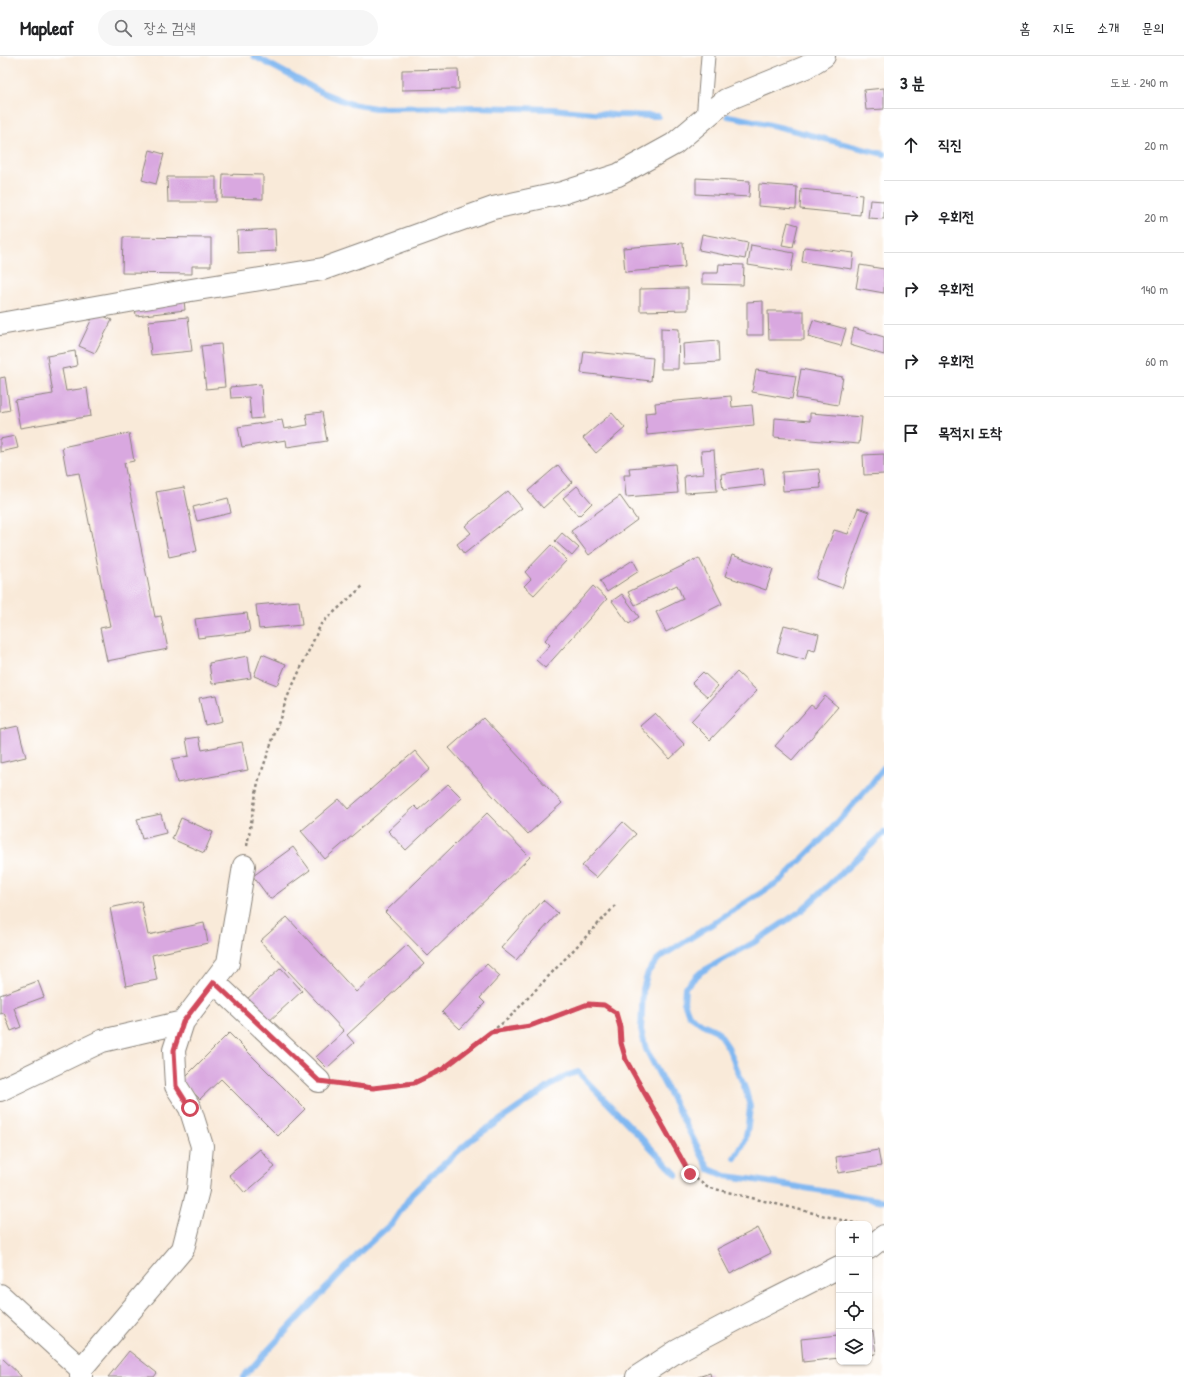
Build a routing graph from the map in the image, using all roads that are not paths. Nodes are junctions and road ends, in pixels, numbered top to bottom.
1 (708, 56) edge
2 (824, 56) edge
3 (703, 119) junction
4 (0, 324) edge
5 (244, 866) road end
6 (214, 982) junction
7 (183, 1022) junction
8 (319, 1081) road end
9 (0, 1090) edge
10 (884, 1236) edge
11 (872, 1246) edge
12 (836, 1269) edge
13 (0, 1296) edge
14 (81, 1373) edge
15 (637, 1377) edge

1 - 3 lane
2 - 3 street
3 - 4 street
5 - 6 street
6 - 7 street
6 - 8 street
7 - 9 street
7 - 14 street
10 - 11 street
12 - 15 street
13 - 14 street

